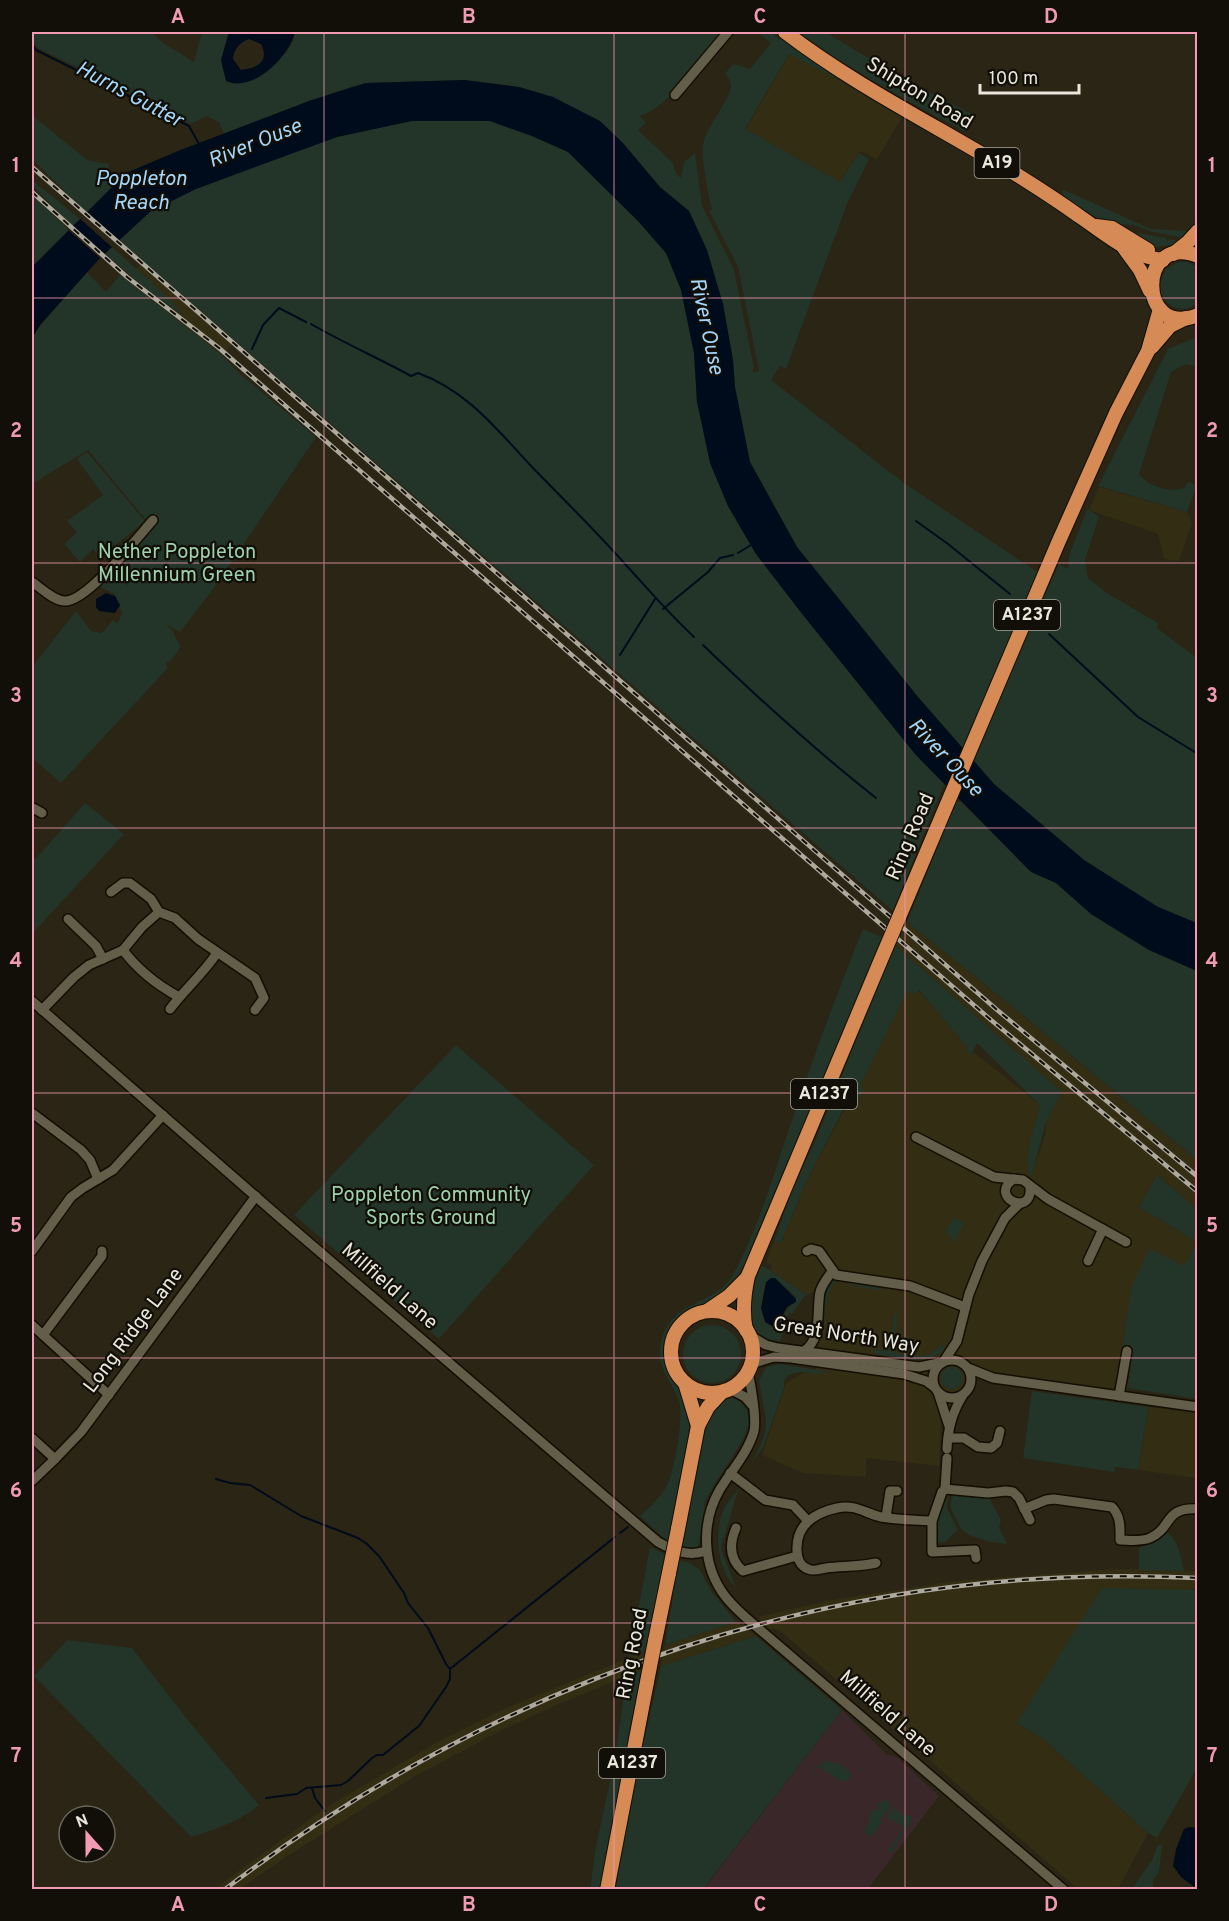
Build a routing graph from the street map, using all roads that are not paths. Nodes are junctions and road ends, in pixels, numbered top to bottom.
1 (728, 32) edge
2 (785, 32) edge
3 (675, 95) dead end
4 (1094, 226) junction
5 (1197, 231) edge
6 (1124, 248) junction
7 (1173, 254) junction
8 (1197, 256) edge
9 (1148, 287) junction
10 (1160, 309) junction
11 (1192, 316) edge
12 (1148, 351) junction
13 (1131, 383) junction
14 (153, 520) dead end
15 (32, 582) edge
16 (111, 892) dead end
17 (159, 912) junction
18 (68, 919) dead end
19 (123, 950) junction
20 (217, 953) junction
21 (103, 959) junction
22 (179, 997) junction
23 (264, 998) junction
24 (32, 1001) edge
25 (274, 1002) dead end
26 (171, 1009) dead end
27 (42, 1010) junction
28 (255, 1010) dead end
29 (32, 1113) edge
30 (163, 1115) junction
31 (916, 1137) dead end
32 (994, 1177) junction
33 (98, 1179) junction
34 (1014, 1179) junction
35 (1030, 1187) junction
36 (1007, 1194) junction
37 (256, 1196) junction
38 (1048, 1200) junction
39 (1023, 1202) junction
40 (1005, 1218) junction
41 (1103, 1229) junction
42 (1126, 1242) dead end
43 (32, 1251) edge
44 (102, 1251) dead end
45 (807, 1251) dead end
46 (1088, 1261) dead end
47 (832, 1271) junction
48 (748, 1276) junction
49 (965, 1307) junction
50 (707, 1311) junction
51 (32, 1325) edge
52 (748, 1332) junction
53 (43, 1335) junction
54 (957, 1341) junction
55 (1127, 1350) dead end
56 (804, 1351) junction
57 (942, 1362) junction
58 (967, 1366) junction
59 (749, 1368) junction
60 (993, 1378) junction
61 (685, 1383) junction
62 (970, 1387) junction
63 (936, 1389) junction
64 (726, 1390) junction
65 (109, 1395) junction
66 (963, 1395) junction
67 (1119, 1396) junction
68 (752, 1405) junction
69 (1197, 1407) edge
70 (698, 1426) junction
71 (949, 1426) junction
72 (1000, 1431) dead end
73 (32, 1438) edge
74 (948, 1438) junction
75 (55, 1459) junction
76 (730, 1473) junction
77 (32, 1481) edge
78 (945, 1489) junction
79 (897, 1491) dead end
80 (1024, 1509) junction
81 (1197, 1509) edge
82 (886, 1517) junction
83 (1030, 1520) dead end
84 (808, 1521) junction
85 (932, 1521) junction
86 (736, 1528) dead end
87 (706, 1551) junction
88 (797, 1556) junction
89 (976, 1558) dead end
90 (873, 1560) dead end
91 (607, 1890) edge
92 (1064, 1890) edge

1 - 3 street
2 - 4 highway, Shipton Road / A19
4 - 6 highway, Shipton Road / A19
4 - 7 highway
5 - 7 highway
6 - 7 highway, Shipton Road / A19
6 - 9 highway, Shipton Road / A19
7 - 8 highway
7 - 9 highway
9 - 10 highway, Shipton Road
9 - 13 highway
10 - 11 highway
10 - 12 highway, Ring Road / A1237
11 - 12 highway, Ring Road / A1237
12 - 13 highway, Ring Road / A1237
13 - 48 highway, Ring Road / A1237, bridge
14 - 15 street
16 - 17 street
17 - 19 street
17 - 20 street
18 - 21 street
19 - 21 street
19 - 22 street
20 - 22 street
20 - 23 street
21 - 27 street
22 - 26 street
23 - 25 street
23 - 28 street
24 - 27 street, Millfield Lane
27 - 30 street, Millfield Lane
29 - 33 street
30 - 33 street
30 - 37 street, Millfield Lane
31 - 32 street
32 - 34 street
32 - 36 street
33 - 43 street
34 - 35 street
34 - 36 street
35 - 38 street
35 - 39 street
36 - 39 street
36 - 40 street
37 - 65 street, Long Ridge Lane
37 - 87 street, Millfield Lane
38 - 39 street
38 - 41 street
39 - 40 street
40 - 49 street
41 - 42 street
41 - 46 street
44 - 53 street
45 - 47 street
47 - 49 street
47 - 56 street
48 - 50 highway, Ring Road / A1237
48 - 52 highway, Ring Road / A1237
49 - 54 street
50 - 52 highway
50 - 61 highway, A1237
51 - 53 street
52 - 56 street, Great North Way
52 - 59 highway, A1237
53 - 65 street
54 - 57 street
54 - 58 street
55 - 67 street
56 - 57 street, Great North Way
57 - 58 street
57 - 63 street
58 - 60 street
58 - 62 street
59 - 63 street, Great North Way
59 - 64 highway, A1237
59 - 68 street, Millfield Lane
60 - 62 street
60 - 67 street
61 - 64 highway
61 - 70 highway, Ring Road / A1237
62 - 66 street
63 - 66 street
63 - 71 street
64 - 68 street
64 - 70 highway, Ring Road / A1237
65 - 75 street, Long Ridge Lane
66 - 71 street
67 - 69 street
68 - 76 street, Millfield Lane
70 - 91 highway, Ring Road / A1237, bridge
71 - 74 street
72 - 74 street
73 - 75 street
74 - 78 street
75 - 77 street, Long Ridge Lane
76 - 84 street
76 - 87 street, Millfield Lane
78 - 80 street
78 - 85 street
79 - 82 street
80 - 81 street
80 - 83 street
82 - 84 street
82 - 85 street
84 - 88 street
85 - 89 street
86 - 88 street
87 - 92 street, Millfield Lane
88 - 90 street

